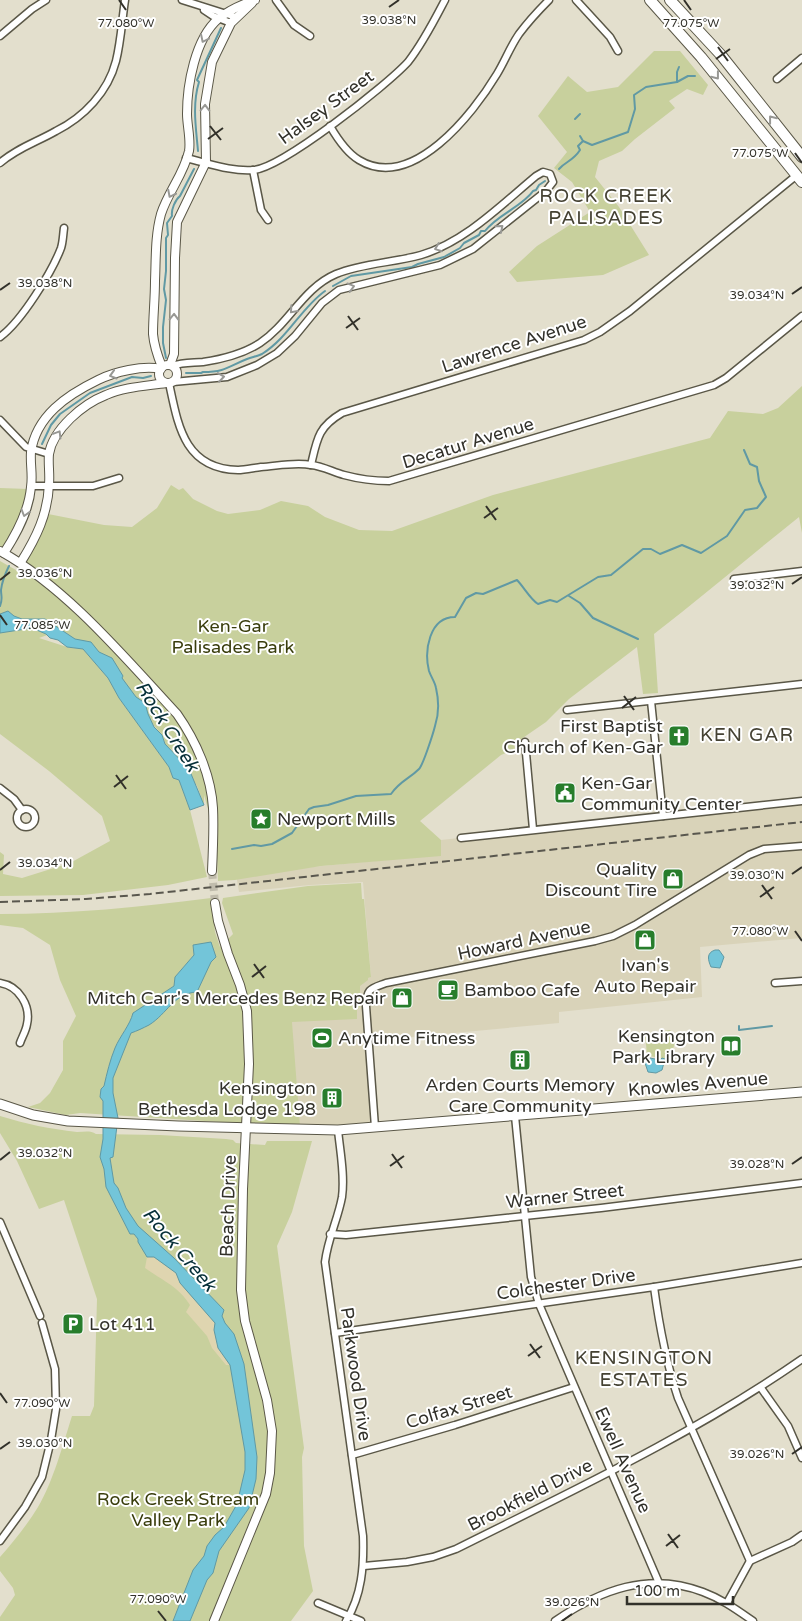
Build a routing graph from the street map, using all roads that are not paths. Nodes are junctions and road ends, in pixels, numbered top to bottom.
1 (46, 0) edge
2 (125, 0) edge
3 (182, 0) edge
4 (276, 0) edge
5 (445, 0) edge
6 (549, 0) edge
7 (576, 0) edge
8 (650, 0) edge
9 (670, 0) edge
10 (201, 7) junction
11 (226, 14) junction
12 (218, 19) junction
13 (234, 20) junction
14 (0, 36) edge
15 (310, 36) dead end
16 (713, 47) junction
17 (618, 51) dead end
18 (701, 57) junction
19 (802, 58) edge
20 (777, 79) dead end
21 (330, 126) junction
22 (802, 157) edge
23 (186, 158) junction
24 (206, 162) junction
25 (0, 163) edge
26 (253, 170) junction
27 (799, 179) edge
28 (268, 220) dead end
29 (64, 228) dead end
30 (802, 316) edge
31 (0, 337) edge
32 (167, 367) junction
33 (169, 383) junction
34 (0, 420) edge
35 (32, 450) junction
36 (49, 454) junction
37 (311, 464) junction
38 (119, 478) dead end
39 (32, 486) junction
40 (49, 486) junction
41 (2, 552) edge
42 (21, 562) junction
43 (802, 571) edge
44 (734, 579) dead end
45 (802, 684) edge
46 (651, 701) junction
47 (567, 710) dead end
48 (525, 742) dead end
49 (0, 788) edge
50 (802, 801) edge
51 (22, 810) dead end
52 (663, 816) junction
53 (533, 829) junction
54 (461, 838) dead end
55 (802, 846) edge
56 (212, 871) tunnel mouth
57 (215, 903) tunnel mouth
58 (802, 981) edge
59 (0, 983) edge
60 (775, 983) dead end
61 (20, 1043) dead end
62 (802, 1092) edge
63 (0, 1104) edge
64 (515, 1116) junction
65 (246, 1127) junction
66 (375, 1127) junction
67 (338, 1130) junction
68 (802, 1183) edge
69 (525, 1215) junction
70 (0, 1222) edge
71 (330, 1234) junction
72 (802, 1263) edge
73 (654, 1286) junction
74 (539, 1304) junction
75 (335, 1333) junction
76 (802, 1359) edge
77 (574, 1387) junction
78 (761, 1388) junction
79 (691, 1429) junction
80 (800, 1446) edge
81 (352, 1455) junction
82 (802, 1458) edge
83 (612, 1470) junction
84 (802, 1535) edge
85 (0, 1541) edge
86 (750, 1562) junction
87 (364, 1566) junction
88 (659, 1583) junction
89 (727, 1603) junction
90 (318, 1604) dead end
91 (347, 1618) edge
92 (214, 1621) edge
93 (361, 1621) edge
94 (555, 1621) edge
95 (753, 1621) edge

1 - 14 street
2 - 25 street
3 - 10 street
4 - 15 street
5 - 21 street, Halsey Street
6 - 21 street
7 - 17 street
8 - 18 main road
9 - 16 main road
10 - 11 street
10 - 12 street
11 - 12 street
11 - 13 street
11 - 13 street
12 - 13 street
12 -> 23 street
24 -> 13 street
16 - 18 main road
22 -> 16 main road
18 -> 27 main road
19 - 20 street
21 - 26 street, Halsey Street
23 - 24 street, Halsey Street
23 -> 32 street
24 - 26 street, Halsey Street
32 -> 24 street
26 - 28 street
27 - 37 street, Lawrence Avenue
29 - 31 street
30 - 37 street, Decatur Avenue
32 - 33 street
32 - 33 street
33 -> 32 street
32 -> 35 street
36 -> 33 street
33 - 37 street, Decatur Avenue
34 - 35 street
35 - 36 street
35 - 39 street
36 - 40 street
38 - 40 street
39 - 40 street
39 -> 41 street
40 - 42 street
41 - 42 street
42 - 56 street
43 - 44 street
45 - 46 street
46 - 47 street
46 - 52 street
48 - 53 street
49 - 51 street
50 - 52 street
52 - 53 street
53 - 54 street
55 - 66 street, Howard Avenue
57 - 65 street, Beach Drive
58 - 60 street
59 - 61 street
62 - 64 main road, Knowles Avenue
63 - 65 main road, Knowles Avenue
64 - 66 main road, Knowles Avenue
64 - 69 street, Ewell Avenue
65 - 67 main road, Knowles Avenue
65 - 92 street, Beach Drive
66 - 67 main road, Knowles Avenue
67 - 71 street, Parkwood Drive
68 - 69 street, Warner Street
69 - 71 street, Warner Street
69 - 74 street, Ewell Avenue
70 - 85 street
71 - 75 street, Parkwood Drive
72 - 73 street, Colchester Drive
73 - 74 street, Colchester Drive
73 - 79 street
74 - 75 street, Colchester Drive
74 - 77 street, Ewell Avenue
75 - 81 street, Parkwood Drive
76 - 78 street, Brookfield Drive
77 - 81 street, Colfax Street
77 - 83 street, Ewell Avenue
78 - 79 street, Brookfield Drive
78 - 80 street
79 - 83 street, Brookfield Drive
79 - 86 street
80 - 82 street
81 - 87 street, Parkwood Drive
83 - 87 street, Brookfield Drive
83 - 88 street, Ewell Avenue
84 - 86 street
86 - 89 street
87 - 91 street, Parkwood Drive
88 - 89 street
88 - 94 street
89 - 95 street
90 - 91 street
91 - 93 street

